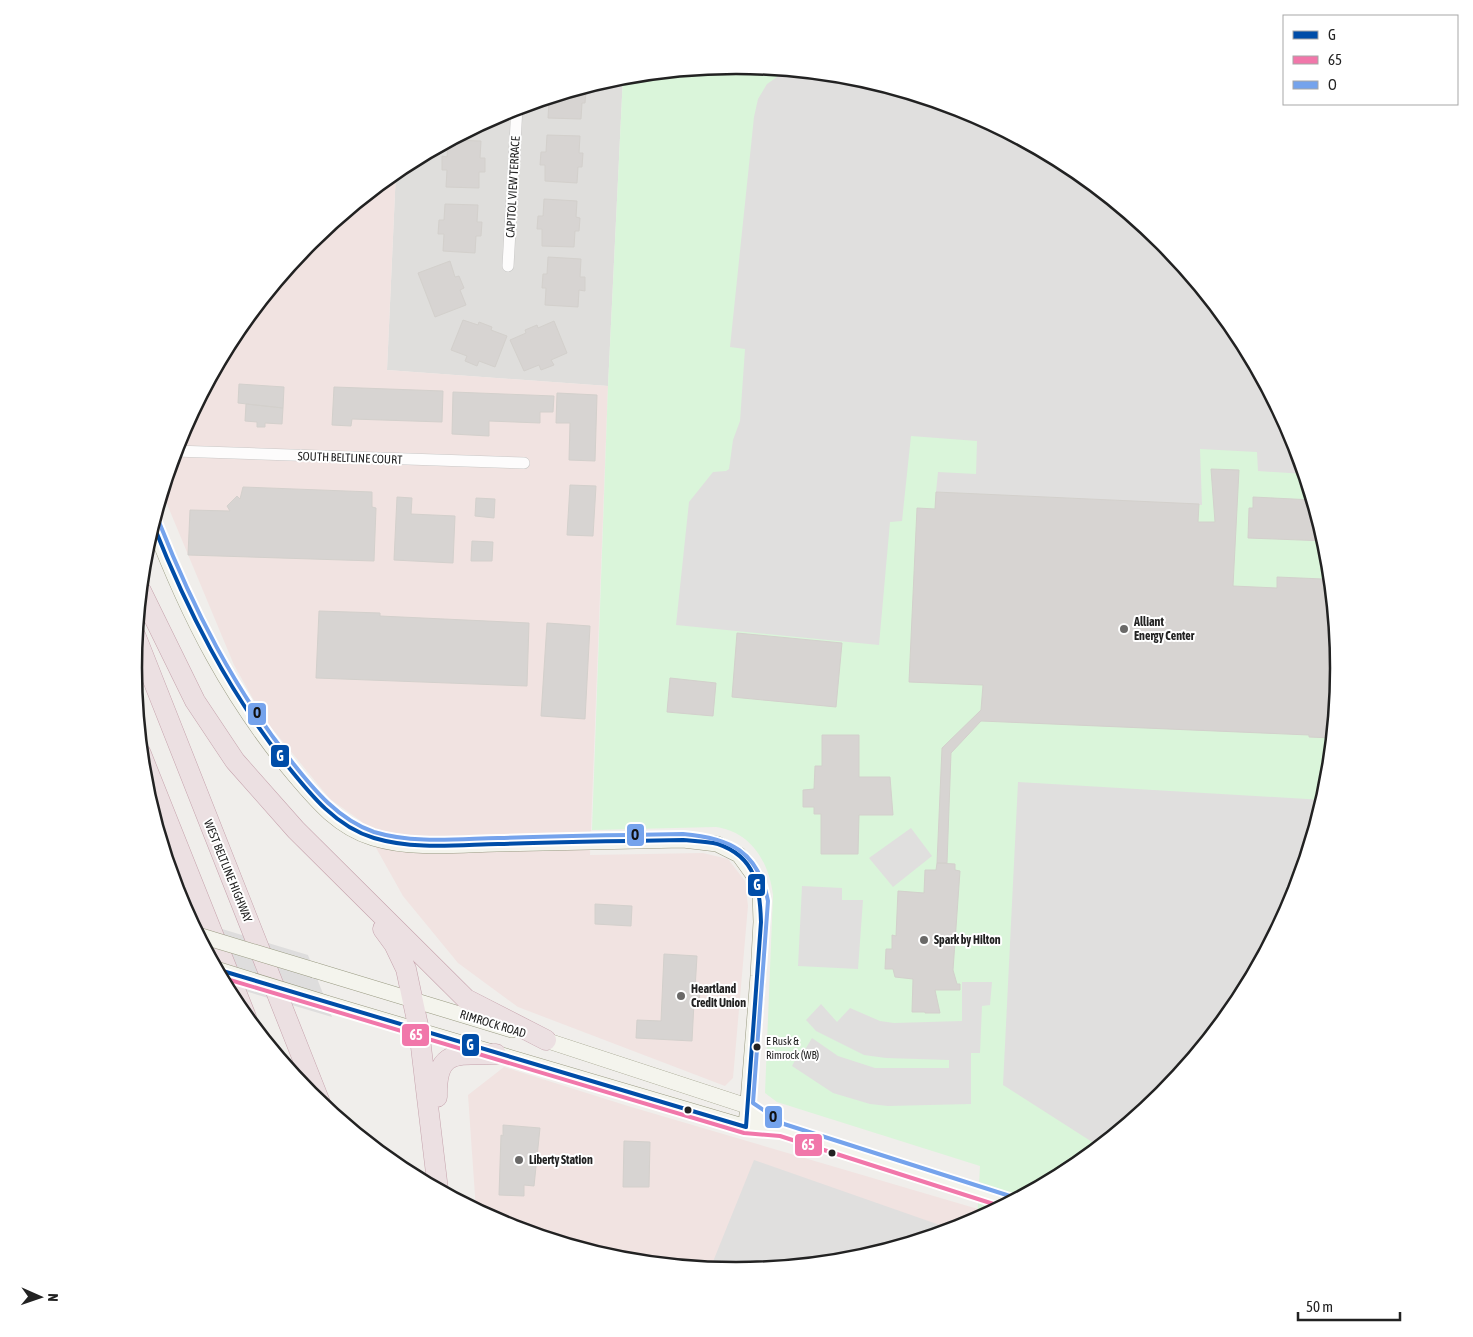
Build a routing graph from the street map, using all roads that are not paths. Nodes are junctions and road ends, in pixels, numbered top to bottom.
1 (516, 116) edge
2 (508, 266) dead end
3 (183, 451) edge
4 (524, 463) dead end
5 (157, 534) edge
6 (146, 601) edge
7 (142, 653) edge
8 (153, 783) edge
9 (354, 888) junction
10 (206, 937) edge
11 (225, 972) edge
12 (233, 986) edge
13 (413, 1000) junction
14 (419, 1030) junction
15 (546, 1040) junction
16 (496, 1054) junction
17 (314, 1087) edge
18 (748, 1106) junction
19 (746, 1127) junction
20 (781, 1130) junction
21 (436, 1166) junction
22 (437, 1183) edge
23 (1003, 1200) edge

1 - 2 street, CAPITOL VIEW TERRACE
3 - 4 street, SOUTH BELTLINE COURT
5 - 18 main road
6 - 9 highway
7 - 17 highway, WEST BELTLINE HIGHWAY
8 - 12 highway
9 - 13 highway
9 - 15 highway
10 - 13 main road, RIMROCK ROAD, bridge
11 - 14 main road, RIMROCK ROAD, bridge
13 - 14 highway
13 - 15 main road, RIMROCK ROAD
14 - 16 main road, RIMROCK ROAD
14 - 21 highway
15 - 18 main road, RIMROCK ROAD
16 - 19 main road, RIMROCK ROAD
16 - 21 highway
18 - 19 main road
18 - 20 main road, RIMROCK ROAD
19 - 20 main road, RIMROCK ROAD
20 - 23 main road, RIMROCK ROAD
21 - 22 highway

